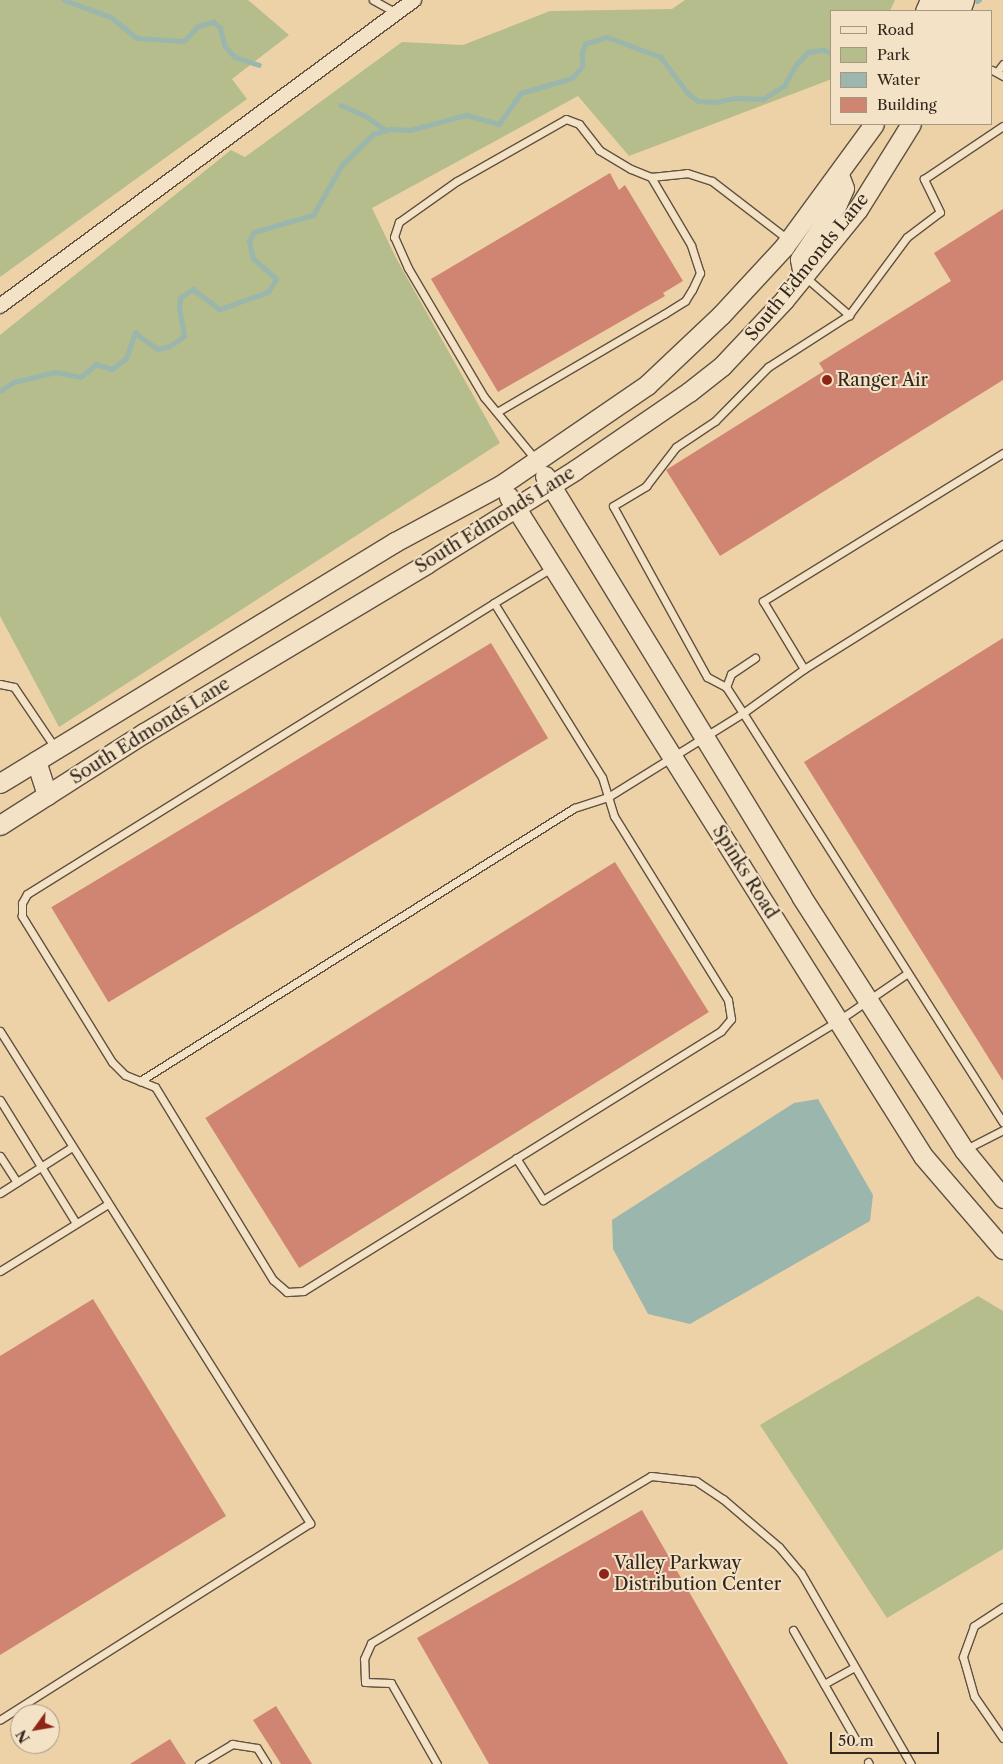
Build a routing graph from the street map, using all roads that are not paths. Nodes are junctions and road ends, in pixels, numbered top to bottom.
1 (373, 0) edge
2 (414, 0) edge
3 (397, 13) junction
4 (1003, 64) edge
5 (997, 73) edge
6 (873, 125) edge
7 (910, 125) edge
8 (1003, 126) edge
9 (839, 175) junction
10 (651, 177) junction
11 (789, 240) junction
12 (803, 275) junction
13 (0, 306) edge
14 (849, 315) junction
15 (496, 412) junction
16 (1003, 453) edge
17 (537, 462) junction
18 (501, 485) junction
19 (550, 486) junction
20 (516, 507) junction
21 (1003, 544) edge
22 (553, 566) junction
23 (494, 603) junction
24 (755, 658) dead end
25 (804, 669) junction
26 (0, 684) edge
27 (726, 686) junction
28 (743, 713) junction
29 (703, 736) junction
30 (56, 750) junction
31 (672, 756) junction
32 (36, 761) junction
33 (0, 783) edge
34 (47, 795) junction
35 (608, 797) junction
36 (0, 825) edge
37 (908, 973) junction
38 (868, 1001) junction
39 (839, 1020) junction
40 (0, 1031) edge
41 (140, 1081) junction
42 (0, 1100) edge
43 (1003, 1122) edge
44 (1003, 1130) edge
45 (72, 1147) junction
46 (964, 1150) junction
47 (0, 1156) edge
48 (516, 1158) junction
49 (41, 1167) junction
50 (17, 1182) junction
51 (0, 1193) edge
52 (1003, 1198) edge
53 (108, 1204) junction
54 (76, 1223) junction
55 (1003, 1249) edge
56 (0, 1271) edge
57 (1003, 1607) edge
58 (794, 1630) dead end
59 (855, 1667) junction
60 (824, 1684) junction
61 (0, 1720) edge
62 (1003, 1738) edge
63 (856, 1740) dead end
64 (198, 1764) edge
65 (267, 1764) edge
66 (437, 1764) edge
67 (911, 1764) edge

1 - 3 lane
2 - 3 street
3 - 13 street
4 - 5 lane
6 - 9 main road, South Edmonds Lane
7 - 12 main road, South Edmonds Lane
8 - 14 lane
9 - 11 main road, South Edmonds Lane
9 - 12 main road
10 - 11 lane
10 - 15 lane
10 - 15 lane
11 - 17 main road, South Edmonds Lane
12 - 14 lane
12 - 19 main road, South Edmonds Lane
14 - 27 lane
15 - 17 lane
16 - 25 lane
17 - 18 main road, South Edmonds Lane
17 - 19 main road, Spinks Road
18 - 20 main road, Spinks Road
18 - 30 main road, South Edmonds Lane
19 - 20 main road, South Edmonds Lane
19 - 29 main road, Spinks Road
20 - 22 main road, Spinks Road
20 - 34 main road, South Edmonds Lane
21 - 25 lane
22 - 23 lane
22 - 31 main road, Spinks Road
23 - 35 lane
23 - 41 lane
24 - 27 lane
25 - 28 lane
26 - 30 lane
27 - 28 lane
28 - 29 lane
28 - 37 lane
29 - 31 lane
29 - 38 main road, Spinks Road
30 - 32 main road, South Edmonds Lane
31 - 35 lane
31 - 39 main road, Spinks Road
32 - 33 main road, South Edmonds Lane
32 - 34 main road
34 - 36 main road, South Edmonds Lane
35 - 41 lane
35 - 48 lane
37 - 38 lane
37 - 43 lane
38 - 39 lane
38 - 46 main road, Spinks Road
39 - 48 lane
39 - 55 main road, Spinks Road
40 - 45 lane
41 - 48 lane
42 - 49 lane
44 - 46 lane
45 - 49 lane
45 - 53 lane
46 - 52 main road, Spinks Road
47 - 50 lane
49 - 50 lane
49 - 54 lane
50 - 51 lane
53 - 54 lane
53 - 61 lane
54 - 56 lane
57 - 62 lane
58 - 60 lane
59 - 60 lane
59 - 66 lane
59 - 67 lane
60 - 63 lane
64 - 65 lane

